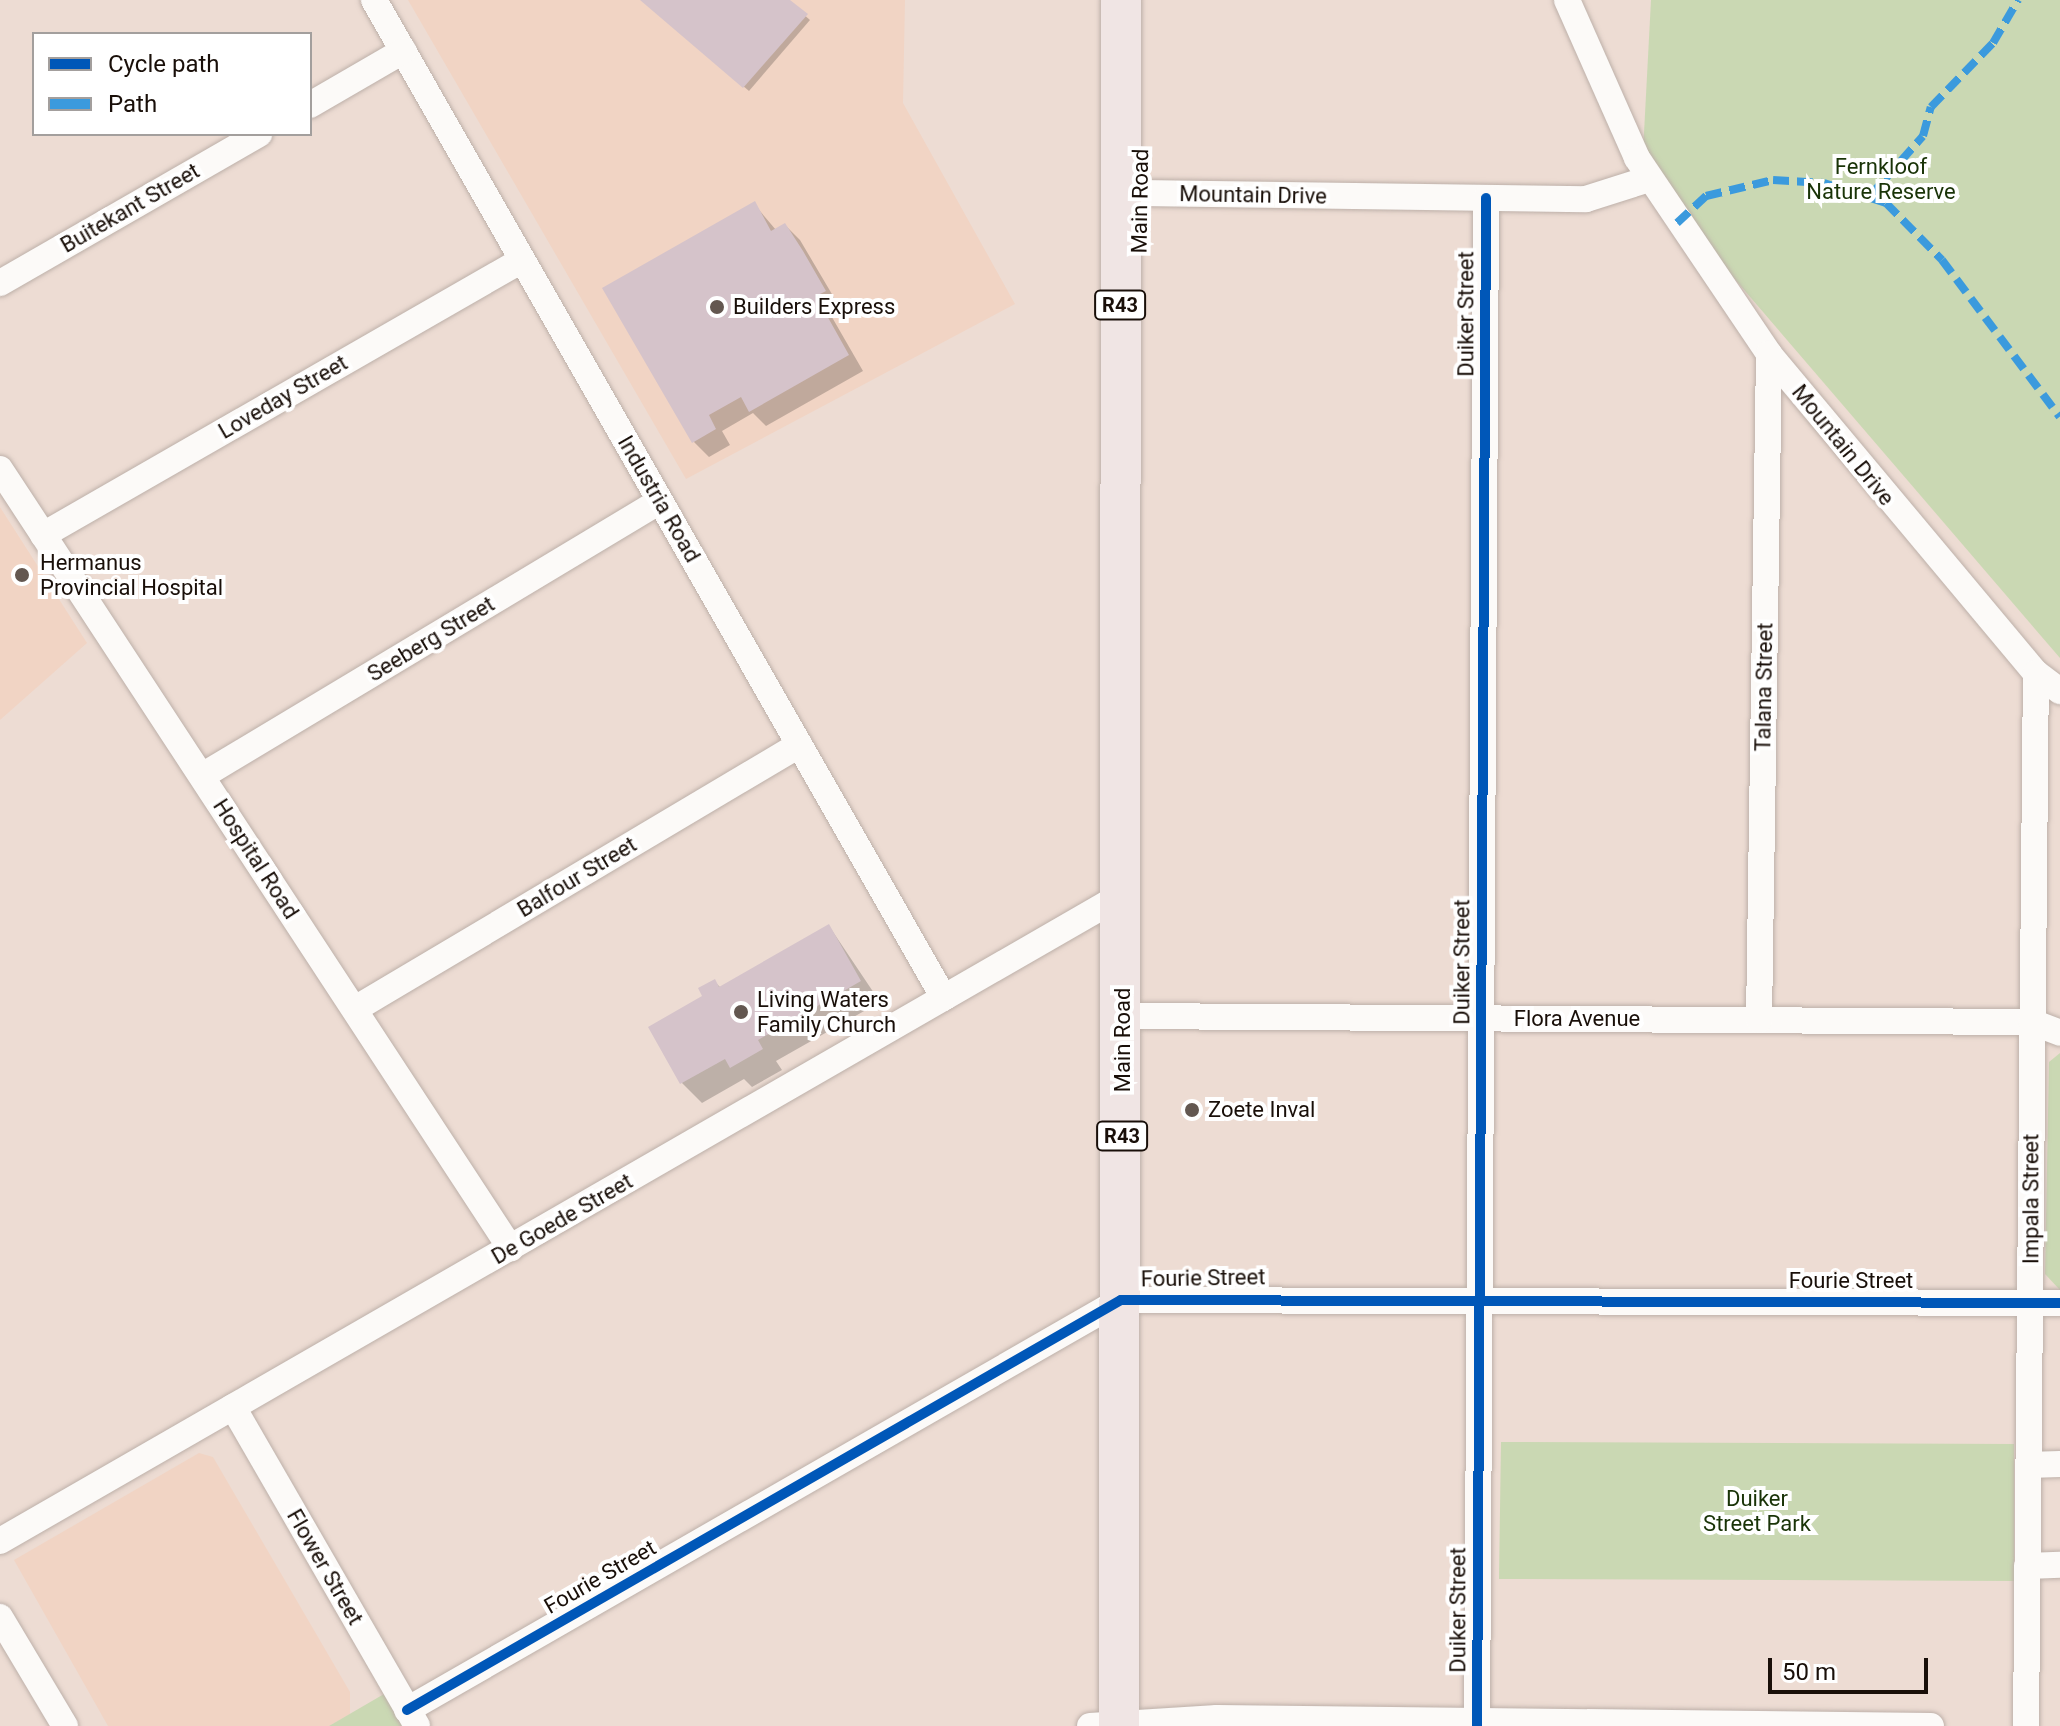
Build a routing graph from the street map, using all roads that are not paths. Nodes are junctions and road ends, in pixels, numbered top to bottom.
1 (374, 0) edge
2 (1121, 0) edge
3 (1149, 0) edge
4 (1567, 0) edge
5 (403, 51) junction
6 (312, 104) edge
7 (256, 136) edge
8 (1649, 179) junction
9 (1140, 193) junction
10 (1486, 198) junction
11 (522, 260) junction
12 (0, 283) edge
13 (1769, 354) junction
14 (0, 469) edge
15 (660, 501) junction
16 (43, 535) junction
17 (1126, 546) junction
18 (2036, 673) junction
19 (2060, 691) edge
20 (799, 745) junction
21 (202, 776) junction
22 (1124, 894) junction
23 (944, 998) junction
24 (355, 1009) junction
25 (1123, 1016) junction
26 (1481, 1019) junction
27 (1759, 1020) junction
28 (2032, 1022) junction
29 (2060, 1033) edge
30 (511, 1249) junction
31 (1480, 1299) junction
32 (1121, 1300) junction
33 (2030, 1302) junction
34 (2060, 1303) edge
35 (233, 1407) junction
36 (2060, 1464) edge
37 (2028, 1465) junction
38 (0, 1541) edge
39 (2060, 1565) edge
40 (2027, 1566) junction
41 (0, 1617) edge
42 (412, 1718) edge
43 (1109, 1724) edge
44 (1477, 1724) edge
45 (65, 1726) edge
46 (1931, 1726) edge
47 (2026, 1726) edge

1 - 5 street, Industria Road
2 - 17 main road, Main Road / R43
3 - 9 main road, Main Road / R43
4 - 8 street, Mountain Drive
5 - 6 street
5 - 11 street, Industria Road
7 - 12 street, Buitekant Street
8 - 10 street, Mountain Drive
8 - 13 street, Mountain Drive
9 - 10 street, Mountain Drive
9 - 17 main road, Main Road / R43
10 - 26 street, Duiker Street
11 - 15 street, Industria Road
11 - 16 street, Loveday Street
13 - 18 street, Mountain Drive
13 - 27 street, Talana Street
14 - 16 street, Hospital Road
15 - 20 street, Industria Road
15 - 21 street, Seeberg Street
16 - 21 street, Hospital Road
17 - 22 main road, Main Road / R43
18 - 19 street, Mountain Drive
18 - 28 street, Impala Street
20 - 23 street, Industria Road
20 - 24 street, Balfour Street
21 - 24 street, Hospital Road
22 - 23 street, De Goede Street
22 - 25 main road, Main Road / R43
23 - 30 street, De Goede Street
24 - 30 street, Hospital Road
25 - 26 street, Flora Avenue
25 - 32 main road, Main Road / R43
26 - 27 street, Flora Avenue
26 - 31 street, Duiker Street
27 - 28 street, Flora Avenue
28 - 29 street
28 - 33 street, Impala Street
30 - 35 street, De Goede Street
31 - 32 street, Fourie Street
31 - 33 street, Fourie Street
31 - 44 street, Duiker Street
32 - 42 street, Fourie Street
32 - 43 main road, Main Road / R43
33 - 34 street, Fourie Street
33 - 37 street, Impala Street
35 - 38 street, De Goede Street
35 - 42 street, Flower Street
36 - 37 street
37 - 40 street, Impala Street
39 - 40 street
40 - 47 street, Impala Street
41 - 45 street
43 - 44 street
44 - 46 street

